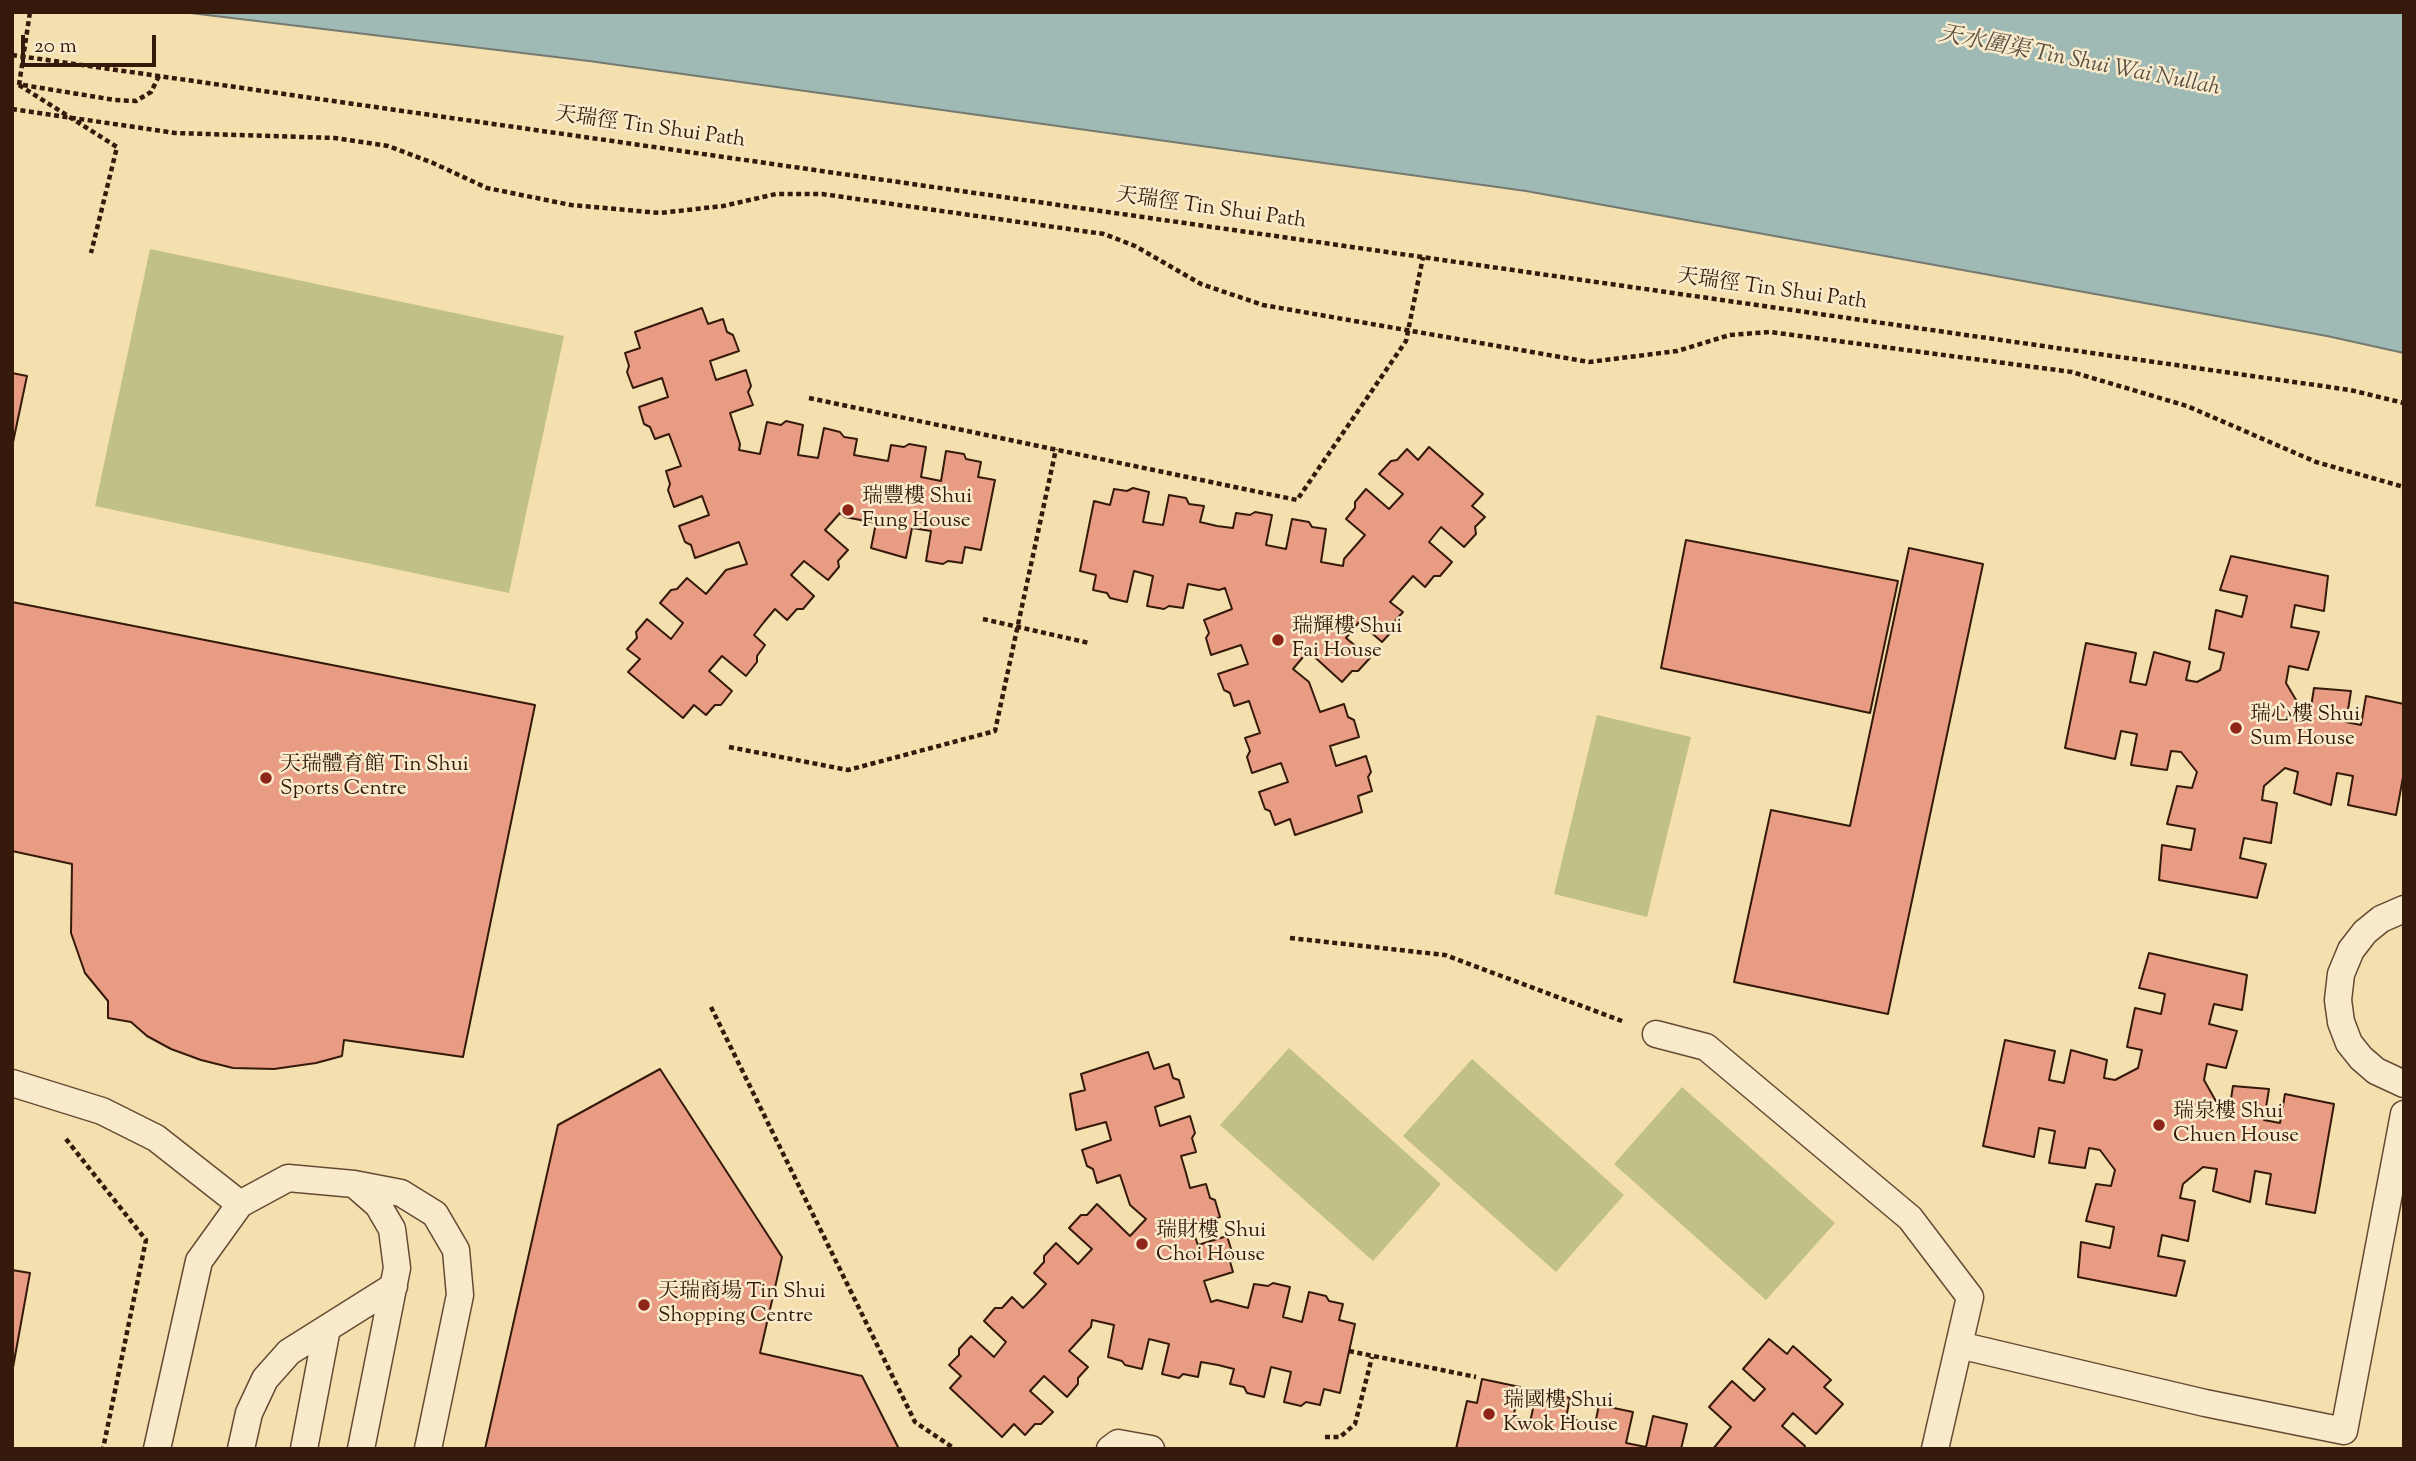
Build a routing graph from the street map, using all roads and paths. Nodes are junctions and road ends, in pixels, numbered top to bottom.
1 (30, 12) edge
2 (12, 55) edge
3 (159, 76) junction
4 (19, 85) junction
5 (12, 109) edge
6 (71, 118) junction
7 (92, 253) dead end
8 (1423, 257) junction
9 (1408, 330) junction
10 (810, 398) dead end
11 (2404, 403) edge
12 (1056, 449) junction
13 (2404, 487) edge
14 (983, 619) dead end
15 (1017, 627) junction
16 (1089, 643) dead end
17 (729, 747) dead end
18 (2404, 909) edge
19 (1290, 938) dead end
20 (711, 1007) dead end
21 (1656, 1034) joint
22 (12, 1083) edge
23 (2404, 1084) edge
24 (2404, 1114) edge
25 (65, 1137) dead end
26 (354, 1184) junction
27 (240, 1204) junction
28 (394, 1286) junction
29 (327, 1328) junction
30 (1959, 1345) junction
31 (1349, 1351) dead end
32 (1372, 1357) junction
33 (1476, 1377) dead end
34 (1325, 1437) dead end
35 (103, 1449) edge
36 (157, 1449) edge
37 (241, 1449) edge
38 (304, 1449) edge
39 (362, 1449) edge
40 (428, 1449) edge
41 (956, 1449) edge
42 (1110, 1449) edge
43 (1151, 1449) edge
44 (1935, 1449) edge

1 - 4 path, bridge
2 - 3 path, 天瑞徑 Tin Shui Path
3 - 4 path
3 - 8 path, 天瑞徑 Tin Shui Path
4 - 6 path
5 - 6 path
6 - 7 path
6 - 9 path
8 - 9 path
8 - 11 path, 天瑞徑 Tin Shui Path
9 - 12 path
9 - 13 path
10 - 12 path
12 - 15 path
14 - 15 path
15 - 16 path
15 - 17 path
18 - 23 lane
19 - 21 path
20 - 41 path
21 - 30 lane
22 - 27 lane
24 - 30 lane
25 - 35 path
26 - 27 lane
26 - 28 lane
26 - 40 lane
27 - 36 lane
28 - 29 lane
28 - 39 lane
29 - 37 lane
29 - 38 lane
30 - 44 lane
31 - 32 path
32 - 33 path
32 - 34 path
42 - 43 lane

